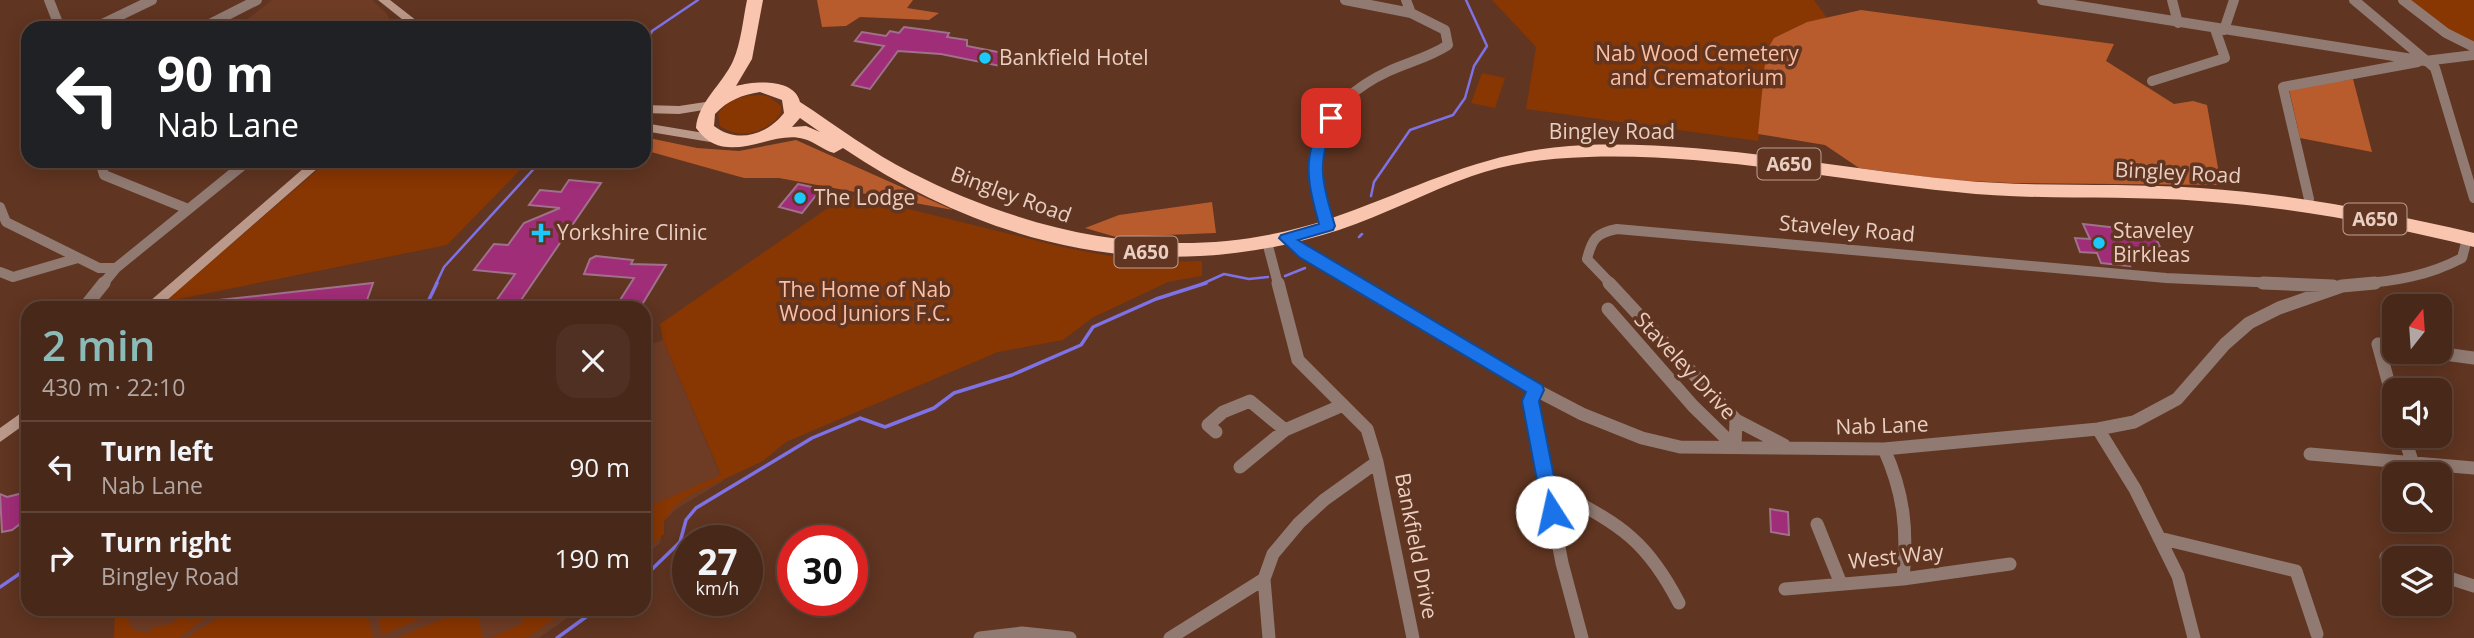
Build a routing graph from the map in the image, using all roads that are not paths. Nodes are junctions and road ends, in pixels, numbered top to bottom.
1 (49, 0) edge
2 (152, 0) edge
3 (257, 0) edge
4 (383, 0) edge
5 (755, 0) edge
6 (765, 0) edge
7 (1345, 0) edge
8 (1406, 0) edge
9 (2042, 0) edge
10 (2172, 0) edge
11 (2234, 0) edge
12 (2354, 0) edge
13 (2403, 0) edge
14 (1411, 13) junction
15 (57, 21) edge
16 (108, 21) edge
17 (216, 21) edge
18 (411, 21) edge
19 (2178, 23) junction
20 (755, 27) junction
21 (2219, 29) junction
22 (2474, 47) edge
23 (2474, 55) edge
24 (2425, 61) junction
25 (2152, 81) dead end
26 (760, 87) junction
27 (716, 102) junction
28 (794, 106) junction
29 (651, 109) edge
30 (651, 128) edge
31 (767, 136) junction
32 (723, 140) junction
33 (102, 168) edge
34 (239, 168) edge
35 (312, 168) edge
36 (900, 175) junction
37 (2474, 198) edge
38 (2309, 199) dead end
39 (0, 207) edge
40 (188, 209) junction
41 (1328, 226) junction
42 (1277, 240) junction
43 (2470, 245) edge
44 (78, 258) junction
45 (116, 268) junction
46 (0, 272) edge
47 (2342, 286) junction
48 (90, 301) edge
49 (157, 301) edge
50 (1608, 309) dead end
51 (2382, 345) edge
52 (2452, 355) edge
53 (2474, 358) edge
54 (2386, 378) edge
55 (1536, 390) junction
56 (1343, 405) junction
57 (21, 420) edge
58 (1737, 420) junction
59 (2098, 429) junction
60 (1285, 430) junction
61 (1216, 432) dead end
62 (0, 436) edge
63 (1787, 446) junction
64 (1735, 447) junction
65 (2408, 448) edge
66 (1884, 449) junction
67 (2310, 454) dead end
68 (2412, 461) junction
69 (1377, 462) junction
70 (1240, 467) dead end
71 (2474, 468) edge
72 (1548, 486) junction
73 (1817, 524) dead end
74 (2160, 538) junction
75 (2010, 564) dead end
76 (1264, 579) junction
77 (1903, 579) junction
78 (2452, 579) edge
79 (1841, 584) junction
80 (2474, 586) edge
81 (1785, 589) dead end
82 (1679, 603) dead end
83 (2317, 634) dead end
84 (1053, 637) edge
85 (980, 638) edge
86 (1070, 638) edge
87 (1170, 638) edge
88 (1269, 638) edge
89 (1413, 638) edge
90 (1582, 638) edge
91 (2194, 638) edge

1 - 15 street
2 - 16 street
3 - 17 street
4 - 18 main road
5 - 20 highway
6 - 20 highway
7 - 14 street
8 - 14 street
9 - 19 street
10 - 19 street
11 - 21 street
12 - 24 street
13 - 22 street
14 - 41 street
19 - 21 street
20 - 26 highway
20 - 27 highway
21 - 24 street
21 - 25 street
23 - 24 street
24 - 37 street
24 - 38 street
26 - 27 highway
26 - 28 highway, A650
27 - 29 main road
27 - 32 highway
28 - 31 highway
28 - 36 highway, Bingley Road / A650
30 - 32 main road
31 - 32 highway, A650
31 - 36 highway, A650
33 - 40 street
34 - 40 street
35 - 49 main road
36 - 42 highway, Bingley Road / A650
39 - 44 street
40 - 45 street
41 - 42 highway, Bingley Road / A650
41 - 43 highway, Bingley Road / A650
42 - 55 street, Nab Lane
42 - 56 street, Bankfield Drive
43 - 47 street, Nab Lane
44 - 45 street
44 - 46 street
45 - 48 street
47 - 58 street, Staveley Road
47 - 59 street, Nab Lane
50 - 64 street, Staveley Drive
51 - 54 street
52 - 53 street
55 - 64 street, Nab Lane
55 - 72 street
56 - 60 street
56 - 69 street, Bankfield Drive
57 - 62 main road
58 - 63 street, Staveley Road
58 - 64 street
59 - 66 street, Nab Lane
59 - 74 street
60 - 61 street
60 - 70 street
63 - 64 street, Nab Lane
63 - 66 street, Nab Lane
65 - 68 street
66 - 77 street
67 - 68 street
68 - 71 street
69 - 76 street
69 - 89 street, Bankfield Drive
72 - 82 street
72 - 90 street
73 - 79 street
74 - 83 street
74 - 91 street
75 - 77 street, West Way
76 - 87 street
76 - 88 street
77 - 79 street, West Way
78 - 80 street
79 - 81 street, West Way
84 - 85 street
84 - 86 street

